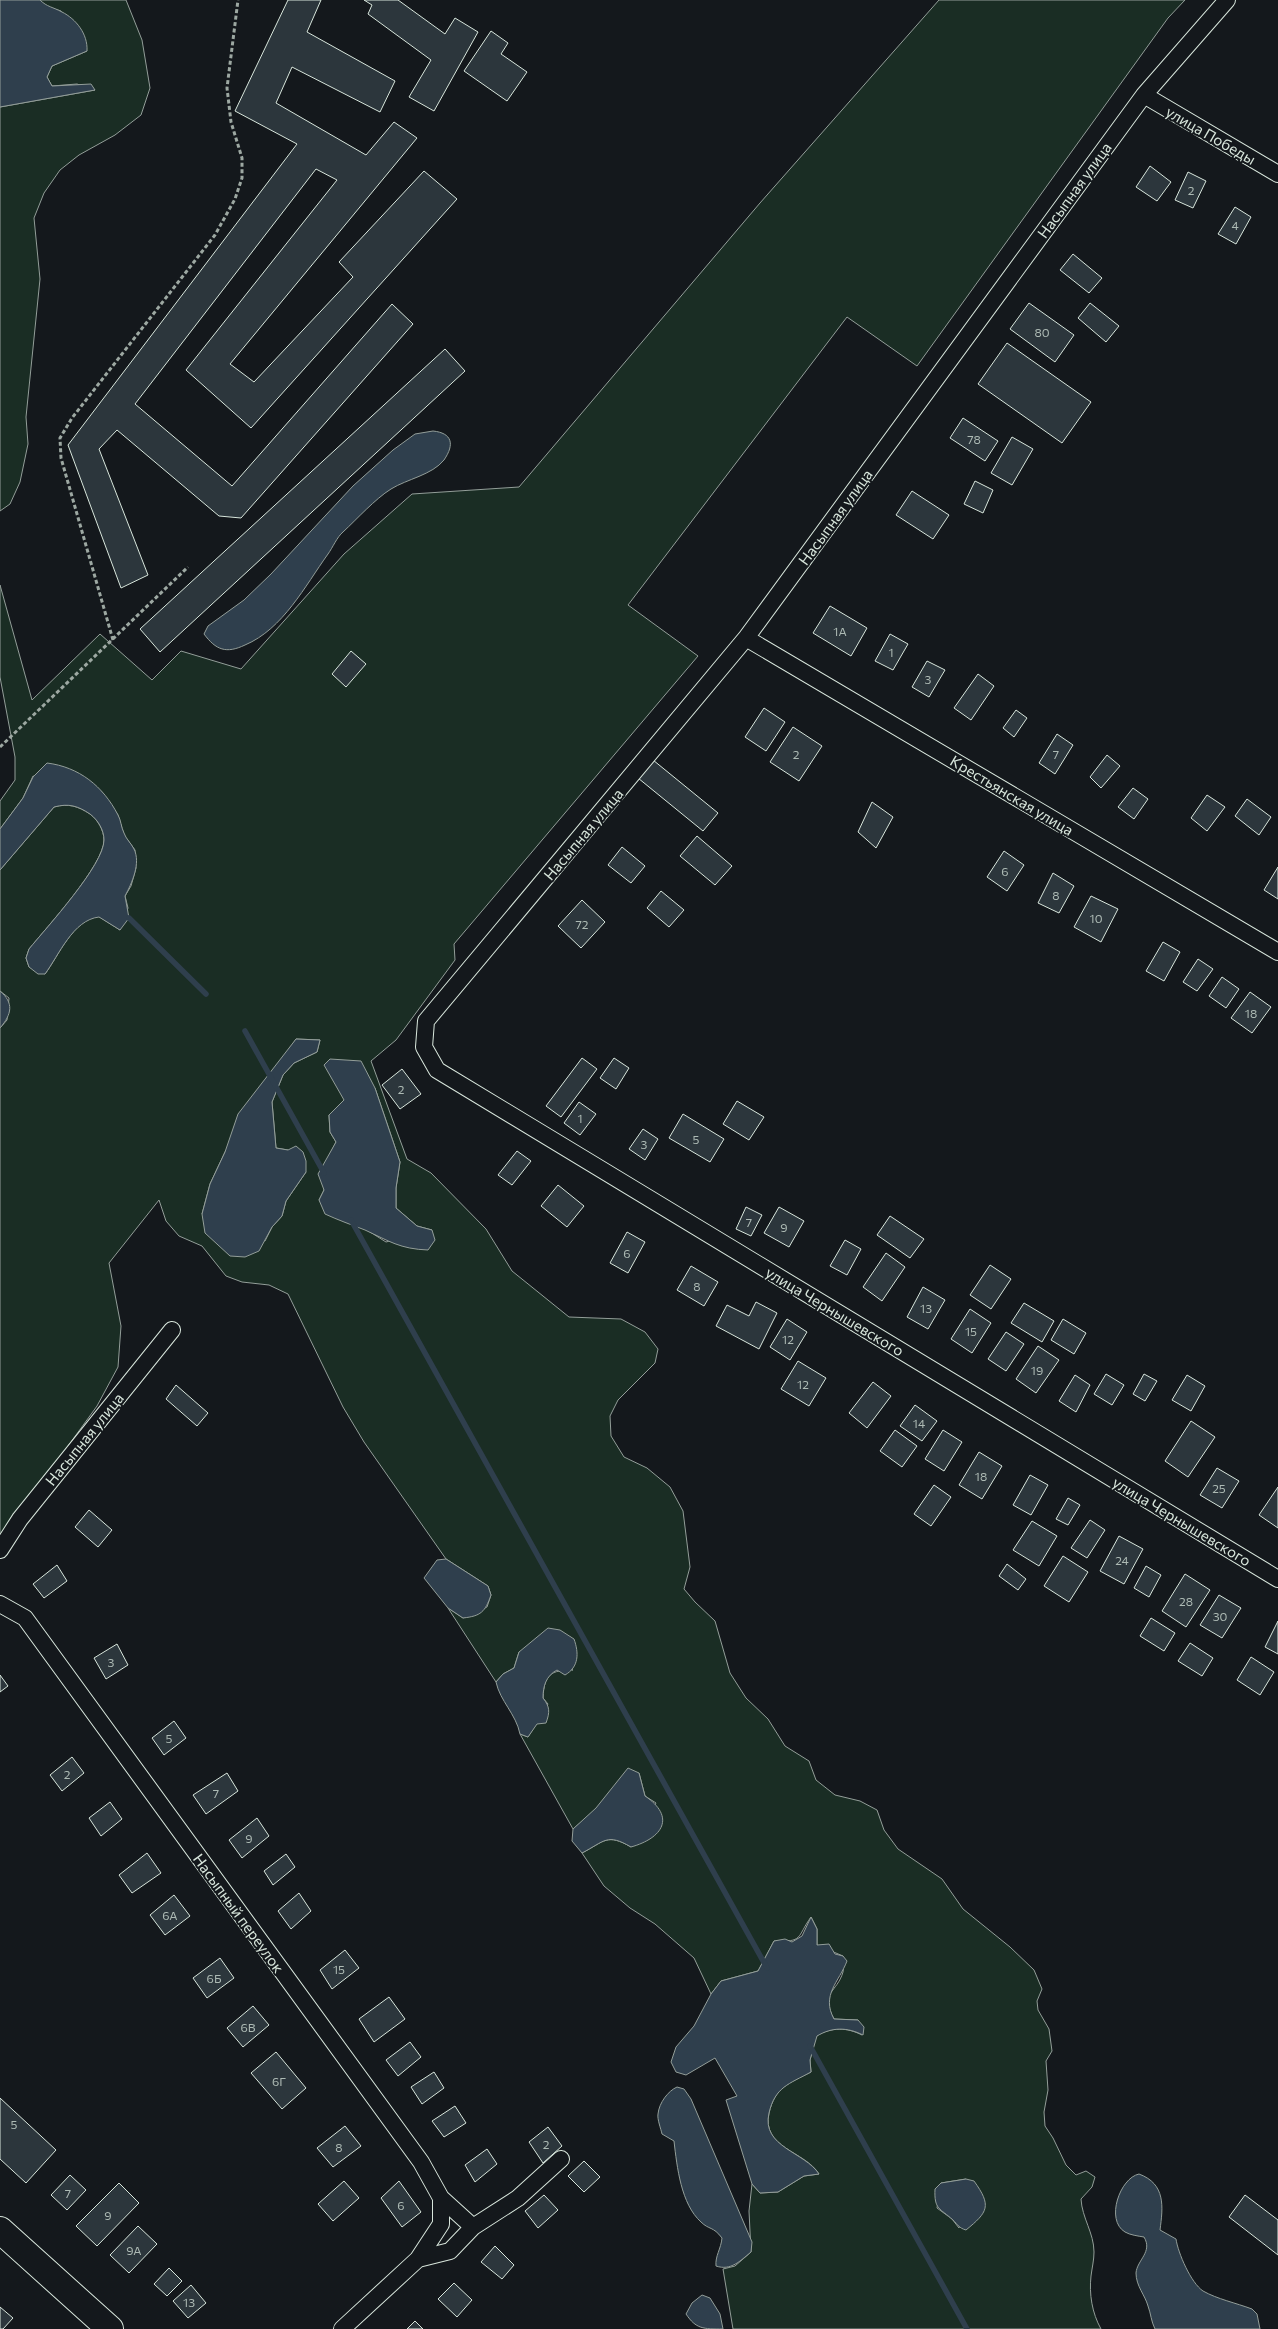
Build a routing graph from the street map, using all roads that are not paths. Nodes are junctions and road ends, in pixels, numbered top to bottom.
1 (1227, 0) edge
2 (1144, 95) junction
3 (1278, 174) edge
4 (746, 638) junction
5 (1278, 952) edge
6 (426, 1021) joint
7 (172, 1330) dead end
8 (0, 1550) edge
9 (1278, 1579) edge
10 (0, 1604) edge
11 (561, 2159) dead end
12 (440, 2198) junction
13 (473, 2227) junction
14 (0, 2230) edge
15 (418, 2259) junction
16 (110, 2329) edge
17 (342, 2329) edge

1 - 2 street, Насыпная улица
2 - 3 street, улица Победы
2 - 4 street, Насыпная улица
4 - 5 street, Крестьянская улица
4 - 6 street, Насыпная улица
6 - 9 street, улица Чернышевского
7 - 8 street, Насыпная улица
10 - 12 street, Насыпный переулок
11 - 13 street
12 - 13 street, Насыпный переулок
12 - 15 street
13 - 15 street
14 - 16 main road
15 - 17 street

